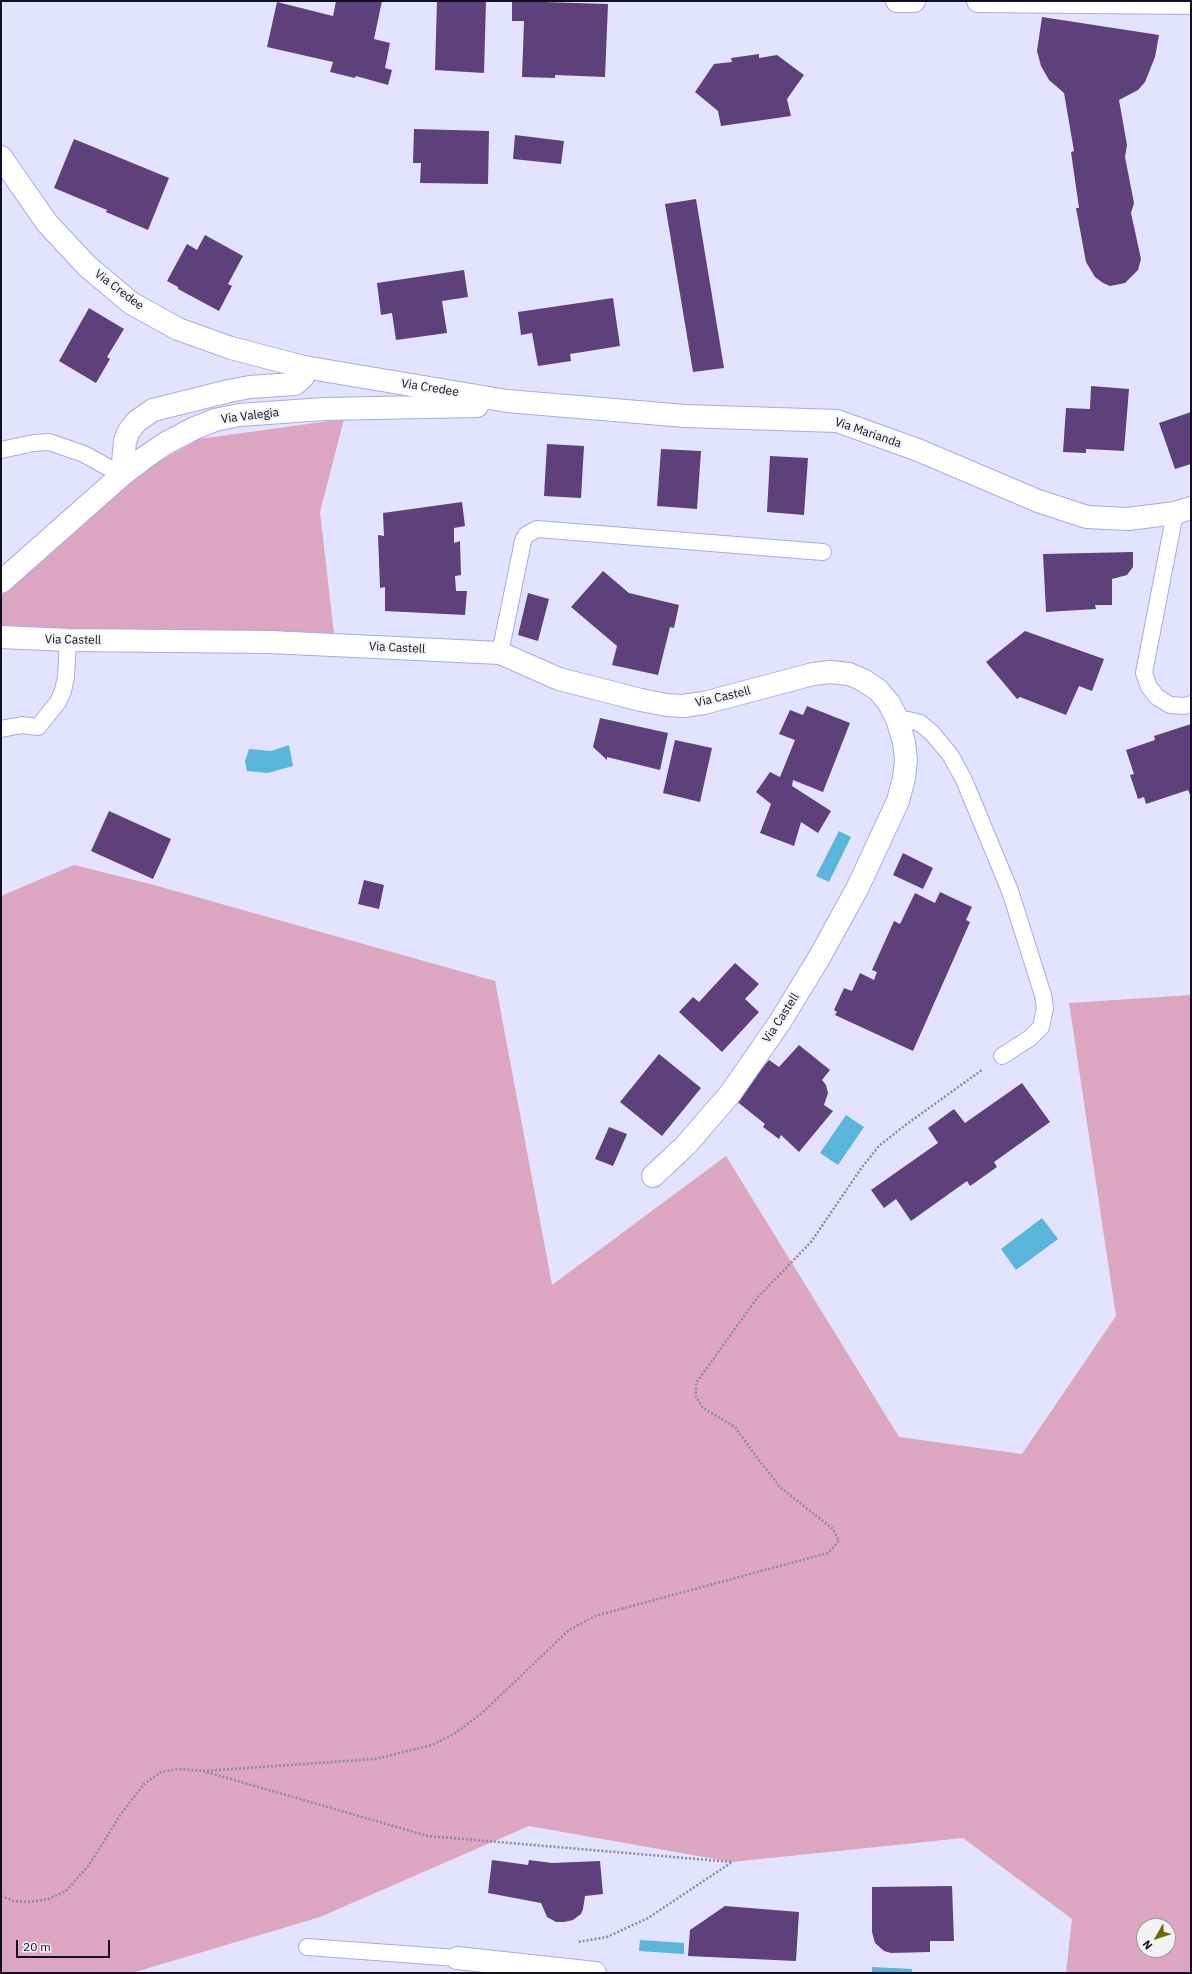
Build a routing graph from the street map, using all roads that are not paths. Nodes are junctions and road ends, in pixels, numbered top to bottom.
1 (896, 1) edge
2 (914, 1) edge
3 (978, 1) edge
4 (1191, 3) edge
5 (1, 157) edge
6 (304, 368) junction
7 (507, 401) junction
8 (1, 450) edge
9 (122, 475) junction
10 (1183, 510) edge
11 (823, 552) dead end
12 (1, 582) edge
13 (1, 637) edge
14 (68, 640) junction
15 (500, 653) junction
16 (1191, 704) edge
17 (897, 720) junction
18 (1, 729) edge
19 (1002, 1056) road end
20 (653, 1176) dead end
21 (307, 1947) dead end
22 (457, 1958) joint
23 (594, 1973) edge

1 - 2 street
3 - 4 street
5 - 6 street, Via Credee
6 - 7 street, Via Credee
6 - 9 street
7 - 9 street, Via Valegia
7 - 10 street, Via Marianda
8 - 9 lane
9 - 12 street, Via Valegia
10 - 16 lane
11 - 15 lane
13 - 14 street, Via Castell
14 - 15 street, Via Castell
14 - 18 lane
15 - 17 street, Via Castell
17 - 19 lane
17 - 20 street, Via Castell
21 - 22 lane
22 - 23 street

